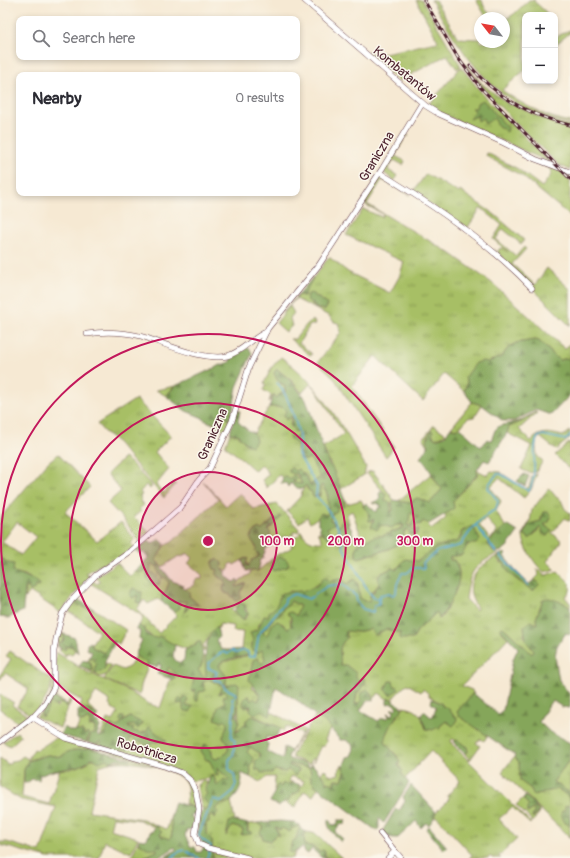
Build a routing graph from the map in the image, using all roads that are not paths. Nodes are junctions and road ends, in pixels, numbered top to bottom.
1 (304, 0) edge
2 (422, 104) junction
3 (570, 172) edge
4 (380, 173) junction
5 (532, 288) dead end
6 (266, 332) junction
7 (87, 334) dead end
8 (32, 717) junction
9 (0, 742) edge
10 (380, 833) dead end
11 (395, 851) junction
12 (248, 858) edge
13 (388, 858) edge
14 (401, 858) edge

1 - 2 street, Kombatantów
2 - 3 street, Kombatantów
2 - 4 street, Graniczna
4 - 5 street
4 - 6 street, Graniczna
6 - 7 street
6 - 8 street, Graniczna
8 - 9 street, Graniczna
8 - 12 street, Robotnicza
10 - 11 street
11 - 13 street
11 - 14 street

